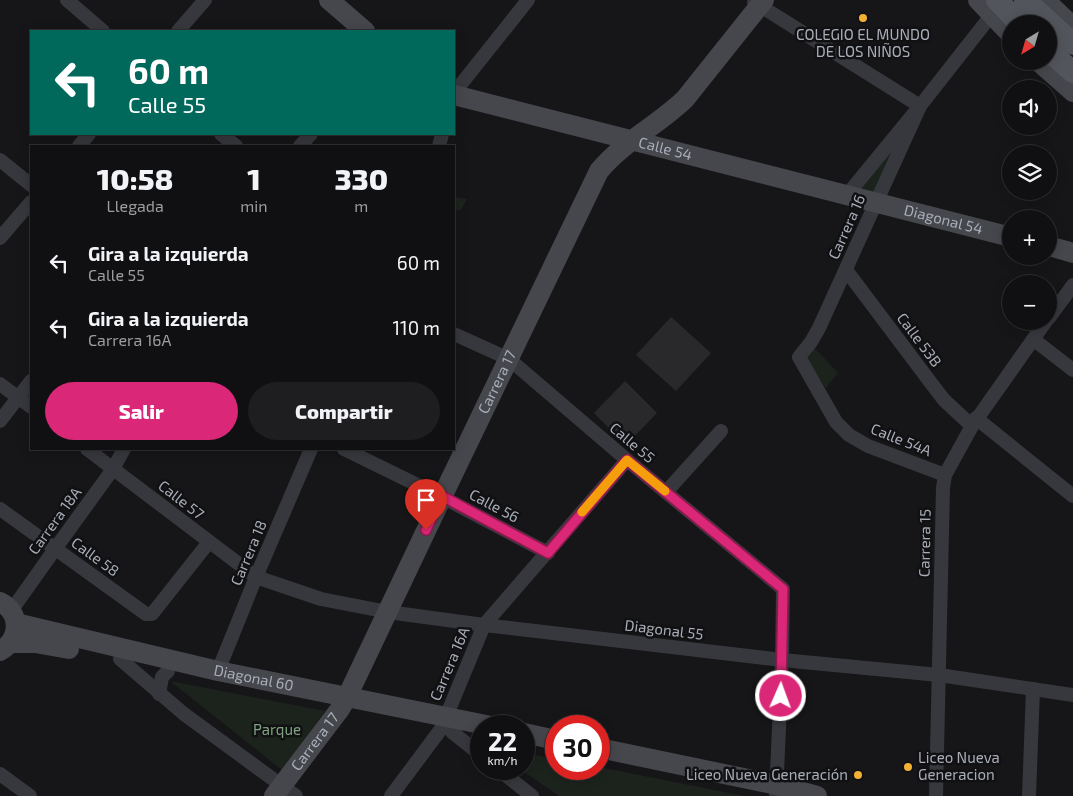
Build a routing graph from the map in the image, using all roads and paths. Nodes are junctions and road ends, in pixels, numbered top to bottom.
1 (67, 0) edge
2 (206, 0) edge
3 (329, 0) edge
4 (528, 0) edge
5 (1025, 0) edge
6 (1045, 0) edge
7 (758, 2) edge
8 (992, 4) edge
9 (1007, 15) edge
10 (1002, 20) edge
11 (1073, 27) edge
12 (102, 30) edge
13 (179, 30) edge
14 (364, 30) edge
15 (1073, 44) edge
16 (1058, 59) edge
17 (1048, 70) edge
18 (1073, 72) edge
19 (1073, 92) edge
20 (455, 93) edge
21 (455, 94) edge
22 (920, 106) junction
23 (89, 135) edge
24 (222, 135) edge
25 (310, 135) edge
26 (633, 140) junction
27 (80, 145) edge
28 (235, 145) edge
29 (301, 145) edge
30 (0, 160) edge
31 (30, 184) edge
32 (847, 195) junction
33 (876, 202) junction
34 (30, 203) edge
35 (1002, 235) edge
36 (0, 238) edge
37 (1057, 248) edge
38 (1073, 252) edge
39 (846, 270) junction
40 (1073, 286) edge
41 (1057, 307) edge
42 (1040, 330) edge
43 (455, 334) edge
44 (1033, 339) junction
45 (799, 357) joint
46 (509, 359) junction
47 (1073, 370) edge
48 (30, 382) edge
49 (0, 384) edge
50 (18, 398) junction
51 (30, 406) edge
52 (0, 421) edge
53 (974, 422) junction
54 (721, 431) dead end
55 (88, 450) edge
56 (123, 450) edge
57 (311, 450) edge
58 (346, 450) edge
59 (627, 460) junction
60 (113, 469) junction
61 (944, 475) junction
62 (666, 492) junction
63 (442, 496) junction
64 (1073, 496) edge
65 (0, 509) edge
66 (209, 542) junction
67 (55, 548) junction
68 (548, 553) junction
69 (256, 577) junction
70 (9, 612) edge
71 (388, 612) junction
72 (484, 625) junction
73 (6, 647) edge
74 (120, 659) junction
75 (782, 660) junction
76 (168, 671) junction
77 (218, 671) junction
78 (939, 675) junction
79 (1033, 689) junction
80 (159, 694) junction
81 (1073, 695) edge
82 (343, 703) junction
83 (446, 726) junction
84 (470, 726) edge
85 (470, 734) edge
86 (470, 746) edge
87 (610, 751) edge
88 (610, 762) edge
89 (0, 774) edge
90 (512, 780) edge
91 (284, 792) edge
92 (777, 793) edge
93 (30, 796) edge
94 (391, 796) edge
95 (532, 796) edge
96 (818, 796) edge
97 (936, 796) edge
98 (1028, 796) edge

1 - 12 street
2 - 13 street
3 - 14 street
4 - 20 street
5 - 15 main road
6 - 11 street
7 - 22 street
7 - 26 street, Carrera 17
8 - 9 main road
8 - 10 street
8 - 22 street, Carrera 16
16 - 18 main road
17 - 19 street
21 - 26 street, Calle 54
22 - 32 street, Carrera 16
22 - 33 street, Carrera 16
23 - 27 street
24 - 28 street
25 - 29 street
26 - 32 street, Calle 54
26 - 46 street, Carrera 17
30 - 31 street
32 - 33 street, Calle 54
33 - 35 street, Diagonal 54
33 - 39 street, Carrera 16
34 - 36 street
37 - 38 street
39 - 45 street, Carrera 16
39 - 53 street, Calle 53B
40 - 41 street
42 - 44 street, Carrera 15
43 - 46 street, Calle 55
44 - 47 street
44 - 53 street, Carrera 15
45 - 61 street, Calle 54A
46 - 59 street, Calle 55
46 - 63 street, Carrera 17
48 - 50 street
49 - 50 street
50 - 51 street
50 - 52 street
53 - 61 street, Carrera 15
53 - 64 street, Calle 53B
54 - 62 street
55 - 60 street, Calle 57
56 - 60 street, Carrera 18A
57 - 69 street, Carrera 18
58 - 63 street, Calle 56
59 - 62 street, Calle 55
59 - 68 street, Carrera 16A
60 - 66 street, Calle 57
60 - 67 street, Carrera 18A
61 - 78 street, Carrera 15
62 - 75 street, Calle 55
63 - 68 street, Calle 56
63 - 71 street, Carrera 17
65 - 67 street, Calle 58
66 - 67 street, Calle 58
66 - 69 street, Calle 57
67 - 70 street, Carrera 18A
68 - 72 street, Carrera 16A
69 - 71 street, Diagonal 55
69 - 77 street, Carrera 18
70 - 73 street
70 - 77 street, Diagonal 60
71 - 72 street, Diagonal 55
71 - 82 street, Carrera 17
72 - 75 street, Diagonal 55
72 - 83 street, Carrera 16A
73 - 74 street, Diagonal 60
74 - 76 street, Diagonal 60
74 - 80 street
75 - 78 street, Diagonal 55
75 - 92 street
76 - 80 street
76 - 82 street, Diagonal 60
77 - 82 street, Diagonal 60
78 - 79 street, Diagonal 55
78 - 97 street, Carrera 15
79 - 81 street, Diagonal 55
79 - 98 street
80 - 91 street
82 - 83 street, Diagonal 60
82 - 91 street, Carrera 17
83 - 84 street, Diagonal 60
83 - 85 street, Diagonal 60
83 - 86 street
83 - 94 street, Carrera 16A
87 - 92 street
88 - 92 street
89 - 93 street
90 - 95 street
92 - 96 street

